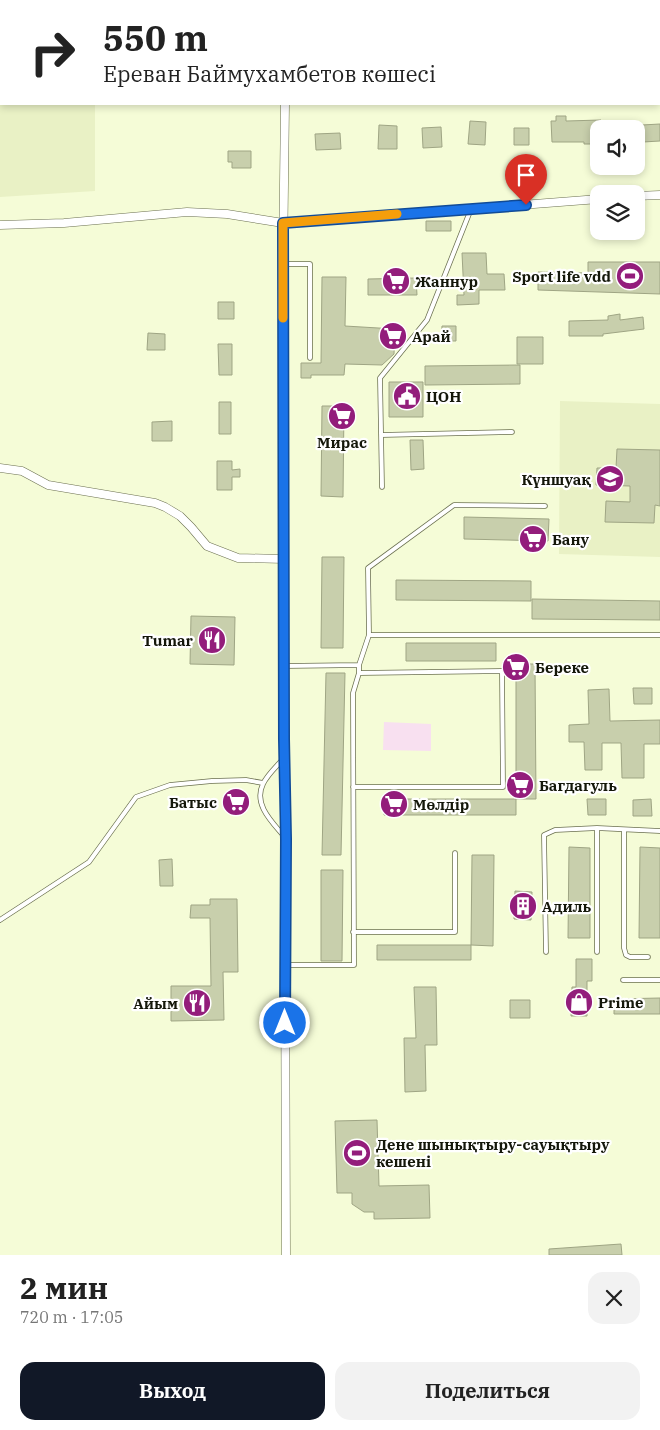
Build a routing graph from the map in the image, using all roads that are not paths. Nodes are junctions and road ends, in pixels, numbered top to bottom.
1 (285, 105) edge
2 (660, 194) edge
3 (645, 195) edge
4 (590, 200) edge
5 (471, 209) junction
6 (283, 223) junction
7 (0, 225) edge
8 (283, 264) junction
9 (310, 358) dead end
10 (512, 432) dead end
11 (381, 434) junction
12 (0, 468) edge
13 (382, 487) dead end
14 (545, 506) dead end
15 (284, 559) junction
16 (369, 635) junction
17 (660, 635) edge
18 (358, 665) junction
19 (284, 666) junction
20 (359, 673) junction
21 (284, 758) junction
22 (263, 783) junction
23 (353, 787) junction
24 (597, 828) junction
25 (624, 830) junction
26 (660, 831) edge
27 (286, 839) junction
28 (455, 853) dead end
29 (0, 920) edge
30 (353, 932) junction
31 (546, 952) dead end
32 (597, 952) dead end
33 (648, 957) dead end
34 (284, 965) junction
35 (623, 980) dead end
36 (660, 980) edge
37 (286, 1255) edge

1 - 6 street
2 - 3 street
4 - 5 street
5 - 6 street
5 - 11 lane
6 - 7 street
6 - 8 street
8 - 9 lane
8 - 15 street
10 - 11 lane
11 - 13 lane
12 - 15 street
14 - 16 lane
15 - 19 street
16 - 17 lane
16 - 18 lane
18 - 19 lane
18 - 20 lane
19 - 21 street
20 - 23 lane
20 - 23 lane
21 - 22 lane
21 - 27 street
22 - 27 lane
22 - 29 lane
23 - 30 lane
24 - 25 lane
24 - 31 lane
24 - 32 lane
25 - 26 lane
25 - 33 lane
27 - 34 street
28 - 30 lane
30 - 34 lane
34 - 37 street
35 - 36 lane

